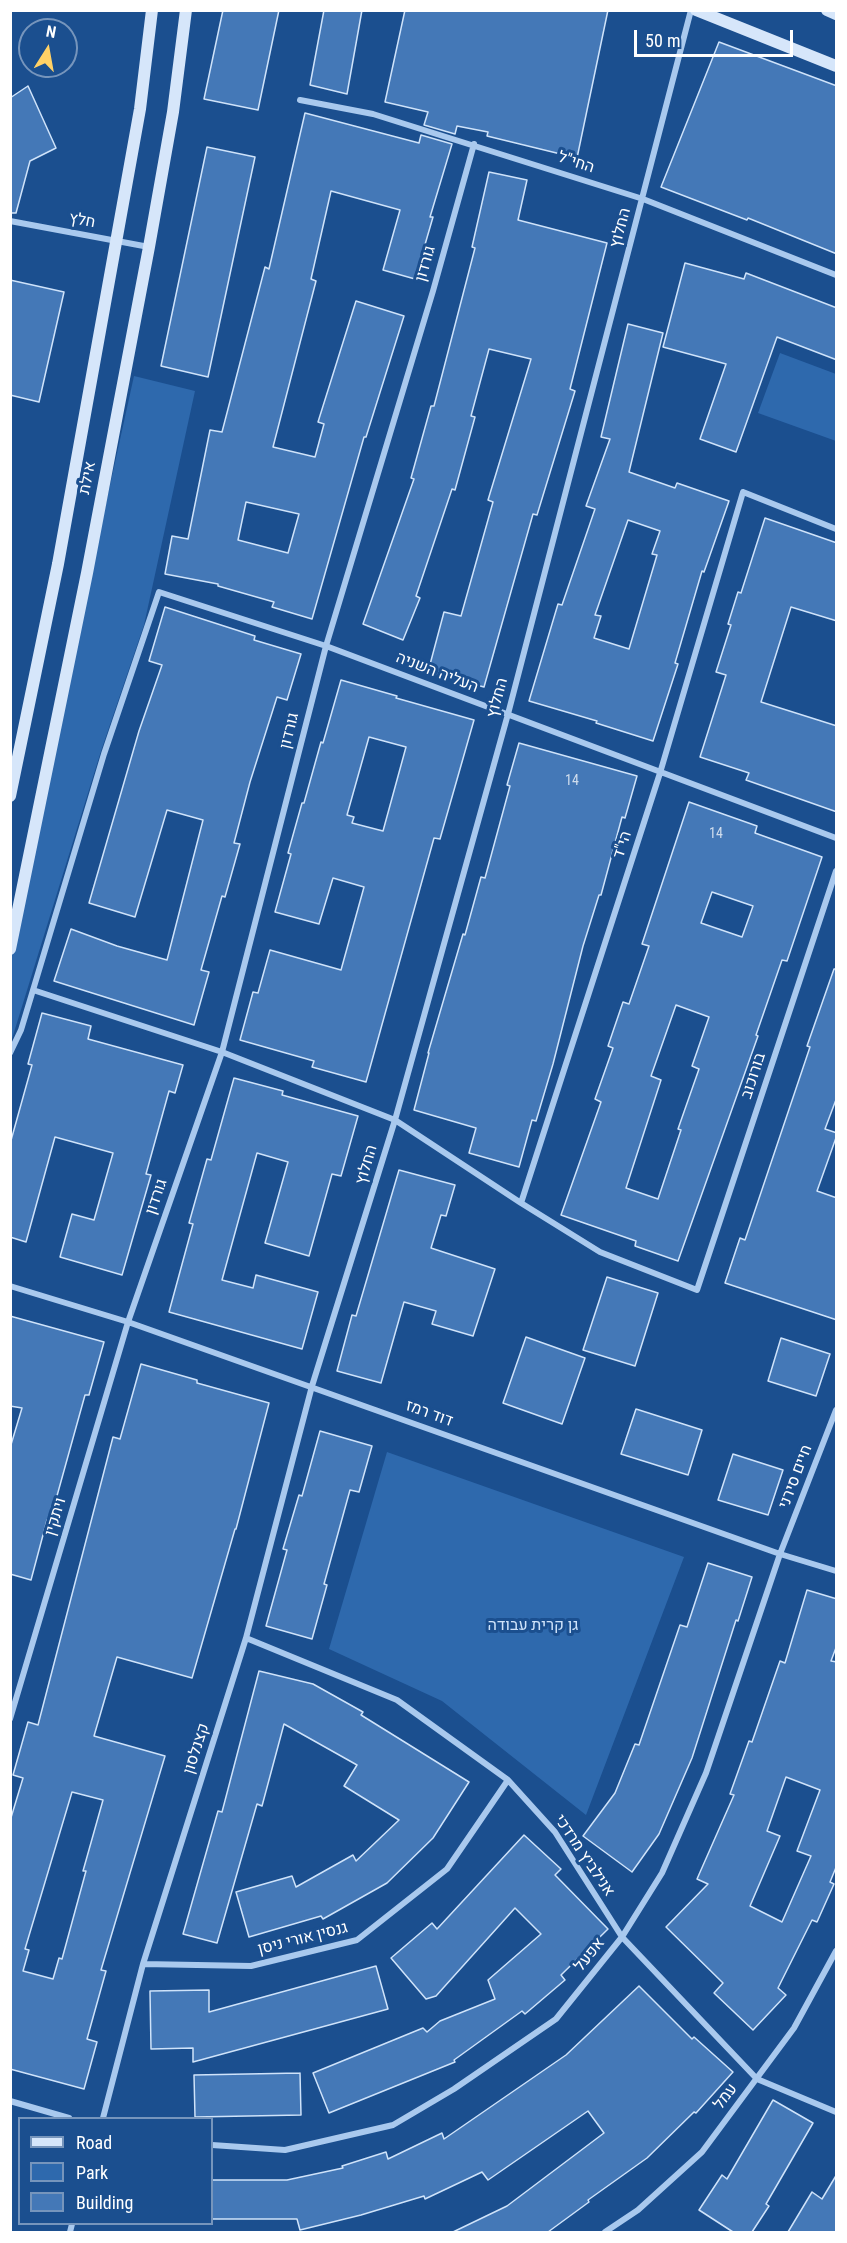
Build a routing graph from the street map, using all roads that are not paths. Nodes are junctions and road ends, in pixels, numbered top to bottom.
1 (152, 10) edge
2 (186, 10) edge
3 (691, 10) edge
4 (696, 10) edge
5 (827, 10) edge
6 (837, 14) edge
7 (837, 66) edge
8 (300, 100) dead end
9 (474, 144) junction
10 (643, 198) junction
11 (10, 221) edge
12 (115, 241) junction
13 (149, 247) junction
14 (837, 275) edge
15 (837, 529) edge
16 (326, 646) junction
17 (508, 714) junction
18 (660, 773) junction
19 (10, 796) edge
20 (837, 838) edge
21 (837, 871) edge
22 (10, 949) edge
23 (33, 990) junction
24 (222, 1052) junction
25 (10, 1053) edge
26 (395, 1120) junction
27 (521, 1203) junction
28 (10, 1286) edge
29 (128, 1322) junction
30 (312, 1386) junction
31 (837, 1410) edge
32 (780, 1554) junction
33 (837, 1571) edge
34 (246, 1638) junction
35 (10, 1719) edge
36 (508, 1780) junction
37 (622, 1937) junction
38 (837, 1951) edge
39 (143, 1964) junction
40 (757, 2079) junction
41 (10, 2101) edge
42 (837, 2112) edge
43 (66, 2117) edge
44 (103, 2117) edge
45 (213, 2145) edge
46 (606, 2232) edge

1 - 12 street, אילת
2 - 13 street, אילת
3 - 10 street, החלוץ
4 - 7 street
5 - 6 street
8 - 9 street, החי"ל
9 - 10 street, החי"ל
9 - 16 street, גורדון
10 - 14 street, החי"ל
10 - 17 street, החלוץ
11 - 12 street, חלץ
12 - 13 street, חלץ
12 - 19 street, אילת
13 - 22 street, אילת
15 - 18 street, הי"ד
16 - 17 street, העליה השניה
16 - 23 street, העליה השניה
16 - 24 street, גורדון
17 - 18 street, העליה השניה
17 - 26 street, החלוץ
18 - 20 street, העליה השניה
18 - 27 street, הי"ד
21 - 27 street, בורוכוב
23 - 24 street
23 - 25 street
24 - 26 street
24 - 29 street, גורדון
26 - 27 street
26 - 30 street, החלוץ
28 - 29 street, דוד רמז
29 - 30 street, דוד רמז
29 - 35 street, ויתקין
30 - 32 street, דוד רמז
30 - 34 street, קצנלסון
31 - 32 street, חיים סירני
32 - 33 street, דוד רמז
32 - 37 street, אפעל
34 - 36 street, אנילביץ מרדכי
34 - 39 street, קצנלסון
36 - 37 street, אנילביץ מרדכי
36 - 39 street, גנסין אורי ניסן
37 - 40 street, אנילביץ מרדכי
37 - 45 street, אפעל
38 - 40 street, עמל
39 - 44 street, קצנלסון
40 - 42 street, אנילביץ מרדכי
40 - 46 street, עמל
41 - 43 street

